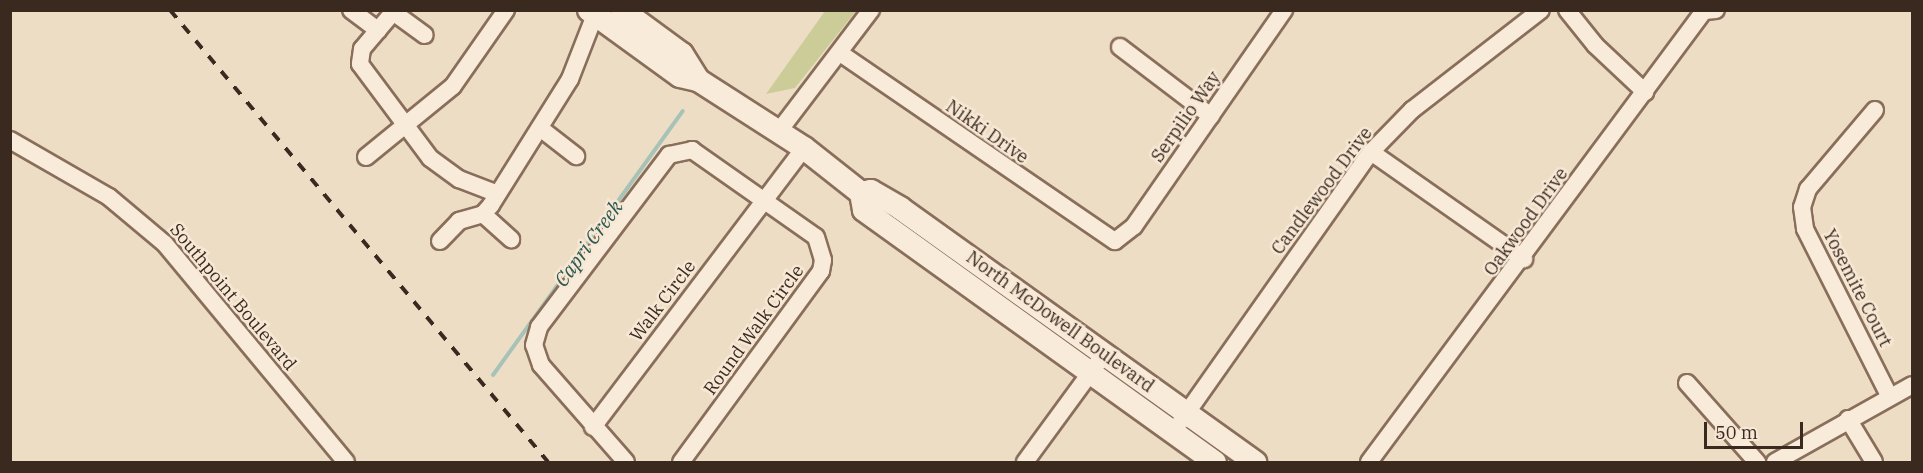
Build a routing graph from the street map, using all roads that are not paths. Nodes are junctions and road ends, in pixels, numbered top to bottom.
1 (351, 10) edge
2 (506, 10) edge
3 (622, 10) edge
4 (871, 10) edge
5 (1284, 10) edge
6 (1541, 10) edge
7 (1567, 10) edge
8 (394, 11) edge
9 (1708, 11) edge
10 (592, 13) edge
11 (378, 30) junction
12 (425, 35) dead end
13 (1120, 46) dead end
14 (840, 53) junction
15 (698, 80) junction
16 (1645, 92) junction
17 (1875, 110) dead end
18 (1211, 116) junction
19 (405, 123) junction
20 (540, 129) junction
21 (779, 131) junction
22 (10, 140) edge
23 (804, 148) junction
24 (1371, 152) junction
25 (576, 156) dead end
26 (366, 157) dead end
27 (495, 193) junction
28 (765, 200) junction
29 (483, 214) junction
30 (511, 239) dead end
31 (1114, 241) joint
32 (440, 242) dead end
33 (1524, 259) junction
34 (1098, 362) junction
35 (1687, 383) dead end
36 (1912, 385) edge
37 (1890, 397) junction
38 (1848, 419) junction
39 (1179, 423) junction
40 (593, 426) junction
41 (346, 462) edge
42 (626, 462) edge
43 (681, 462) edge
44 (1025, 462) edge
45 (1215, 462) edge
46 (1255, 462) edge
47 (1369, 462) edge
48 (1757, 462) edge
49 (1775, 462) edge
50 (1874, 462) edge

1 - 11 street
2 - 19 street
3 - 15 main road, North McDowell Boulevard
4 - 14 street
5 - 18 street, Serpilio Way
6 - 24 street, Candlewood Drive
7 - 16 street
8 - 11 street
8 - 12 street
9 - 16 street, Oakwood Drive
10 - 15 main road, North McDowell Boulevard
10 - 20 street
11 - 19 street
13 - 18 street
14 - 21 street
14 - 31 street, Nikki Drive
15 - 21 main road, North McDowell Boulevard
16 - 33 street, Oakwood Drive
17 - 37 street, Yosemite Court
18 - 31 street, Serpilio Way
19 - 26 street
19 - 27 street
20 - 25 street
20 - 27 street
21 - 23 main road, North McDowell Boulevard
22 - 41 street, Southpoint Boulevard
23 - 28 street
23 - 34 main road, North McDowell Boulevard
24 - 33 street
24 - 39 street, Candlewood Drive
27 - 29 street
28 - 40 street, Walk Circle
28 - 40 street, Round Walk Circle
28 - 43 street, Round Walk Circle
29 - 30 street
29 - 32 street
33 - 47 street, Oakwood Drive
34 - 39 main road, North McDowell Boulevard
34 - 44 street
35 - 48 street
36 - 37 street
37 - 38 street
38 - 49 street
38 - 50 street
39 - 45 main road, North McDowell Boulevard
39 - 46 main road, North McDowell Boulevard
40 - 42 street, Round Walk Circle

